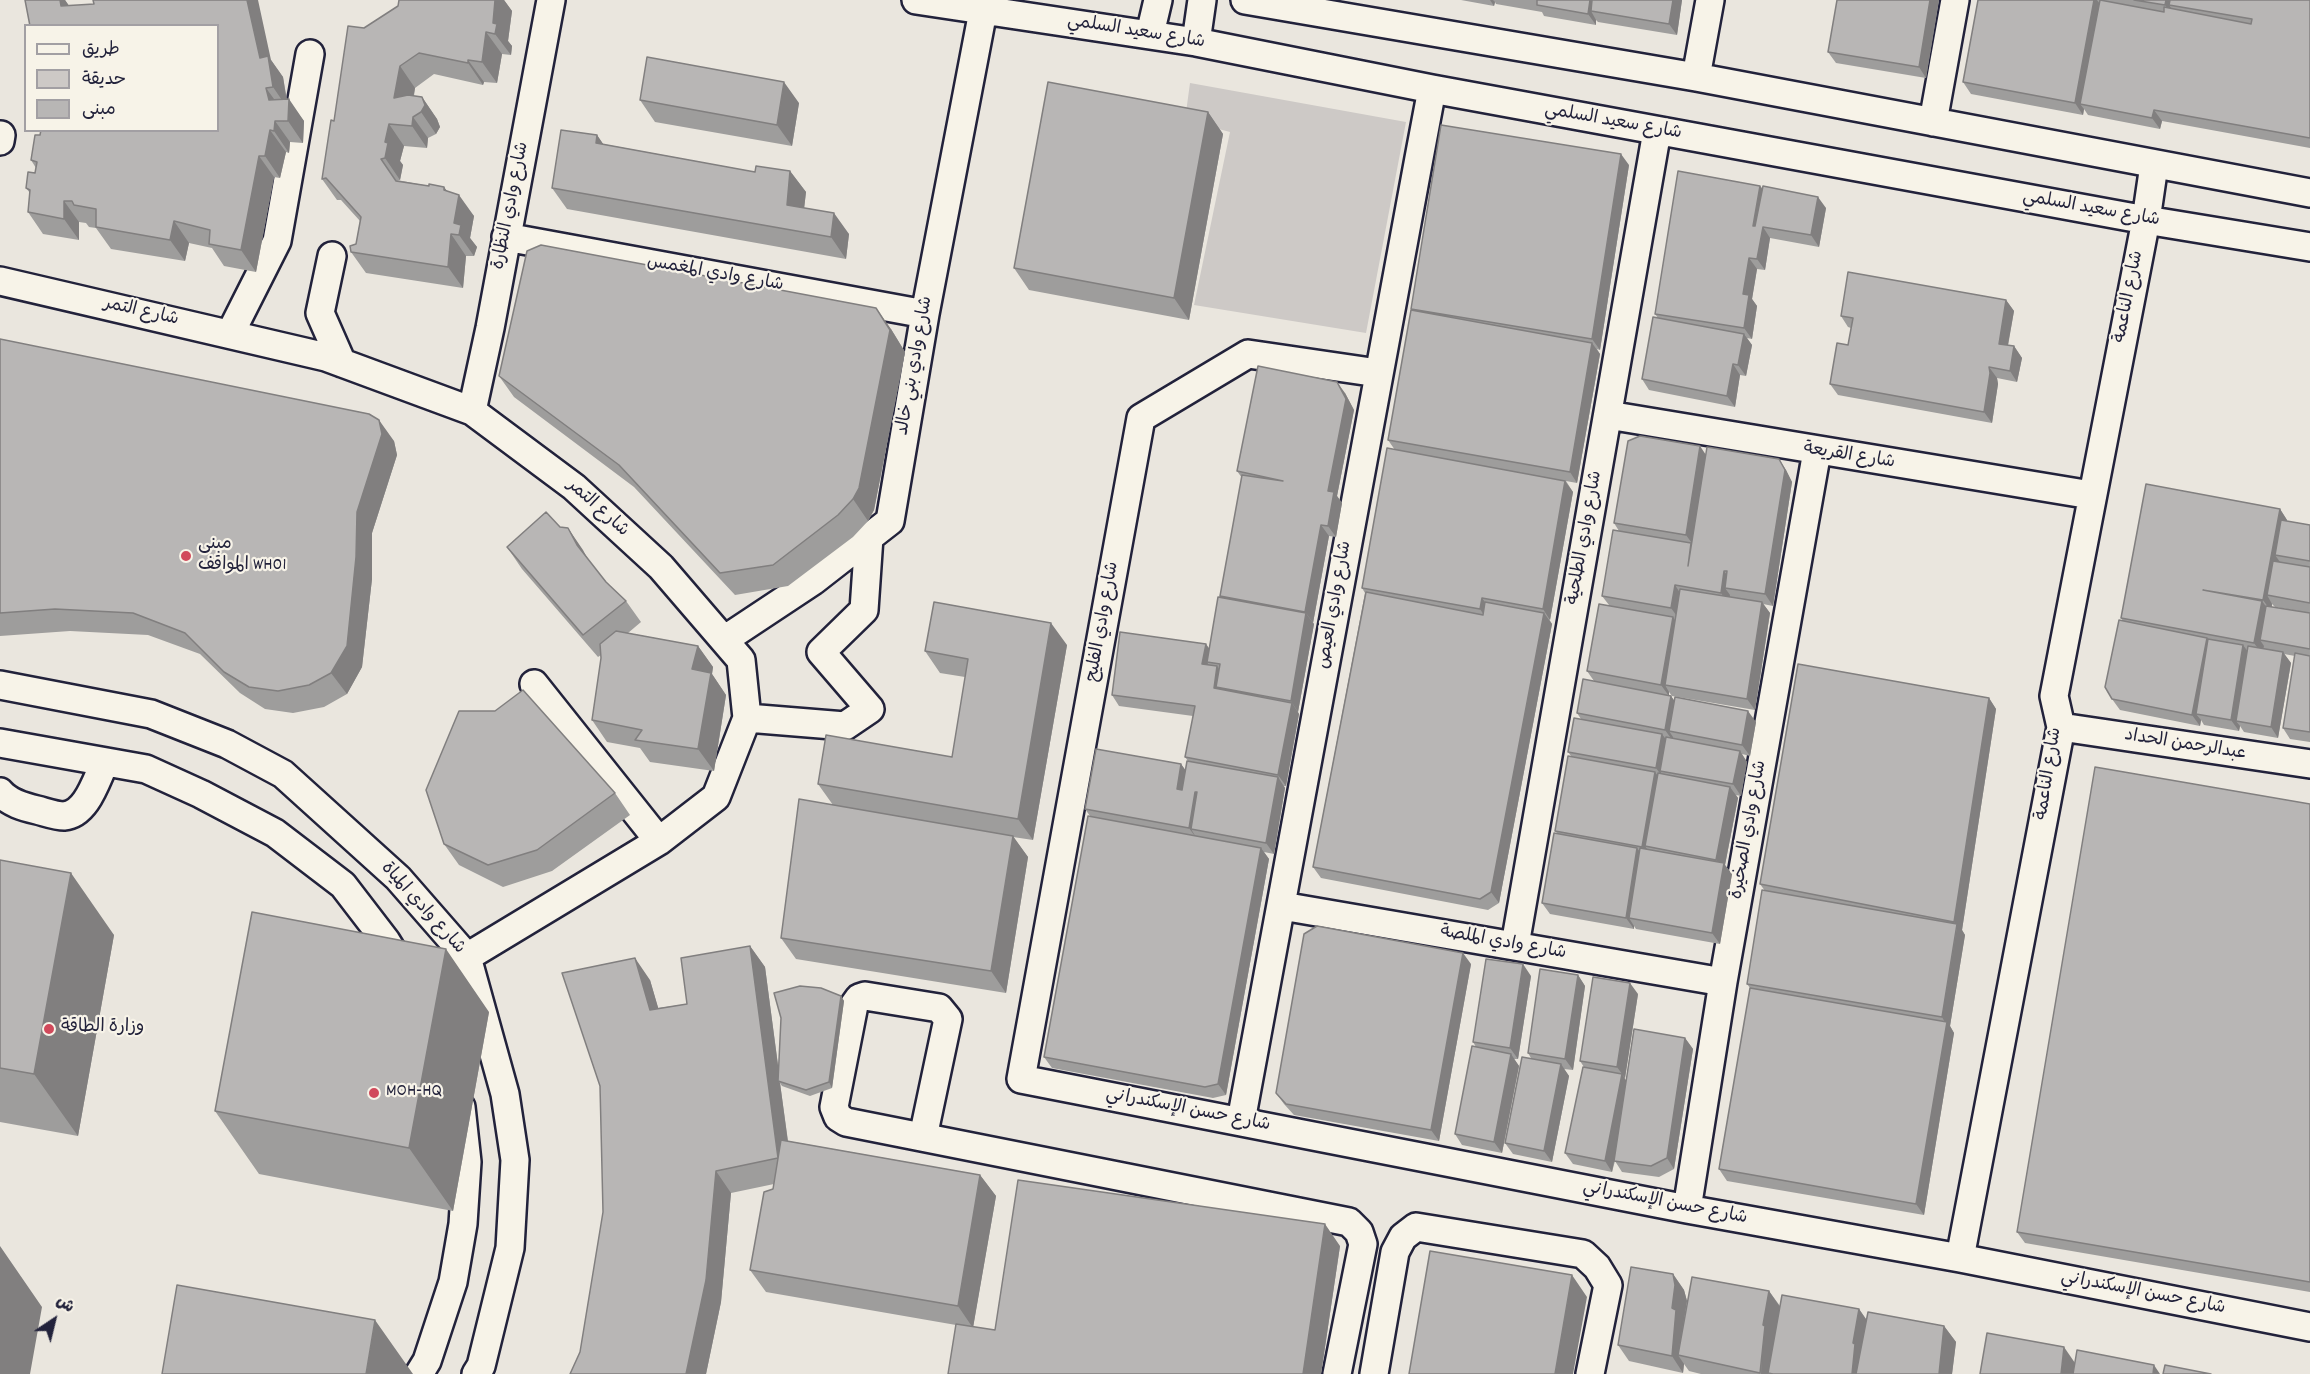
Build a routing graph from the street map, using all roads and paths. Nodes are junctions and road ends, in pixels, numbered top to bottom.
1 (551, 0) edge
2 (916, 0) edge
3 (1158, 0) edge
4 (1202, 0) edge
5 (1245, 0) edge
6 (1710, 0) edge
7 (1955, 0) edge
8 (983, 11) junction
9 (1150, 34) junction
10 (1196, 42) junction
11 (310, 54) dead end
12 (1696, 77) junction
13 (1432, 89) junction
14 (1933, 122) junction
15 (1657, 131) junction
16 (2154, 165) junction
17 (2310, 193) edge
18 (2146, 220) junction
19 (506, 237) junction
20 (2310, 247) edge
21 (332, 256) dead end
22 (0, 281) edge
23 (925, 314) junction
24 (230, 334) junction
25 (342, 363) junction
26 (1378, 373) junction
27 (472, 411) junction
28 (1608, 416) junction
29 (1817, 452) junction
30 (2091, 495) junction
31 (869, 537) junction
32 (724, 640) junction
33 (534, 684) dead end
34 (0, 685) edge
35 (747, 718) junction
36 (2061, 727) junction
37 (0, 743) edge
38 (105, 762) junction
39 (2310, 764) edge
40 (0, 792) edge
41 (659, 841) junction
42 (1282, 906) junction
43 (1515, 945) junction
44 (467, 957) junction
45 (1723, 982) junction
46 (415, 988) edge
47 (1021, 1078) joint
48 (453, 1083) dead end
49 (1241, 1121) junction
50 (923, 1137) junction
51 (1687, 1209) junction
52 (1960, 1258) junction
53 (2310, 1327) edge
54 (419, 1374) edge
55 (476, 1374) edge
56 (1336, 1374) edge
57 (1374, 1374) edge
58 (1590, 1374) edge

1 - 19 street, شارع وادي النظارة
2 - 8 street, شارع سعيد السلمي
3 - 9 street
4 - 10 street
5 - 12 street
6 - 12 street
7 - 14 street
8 - 9 street, شارع سعيد السلمي
8 - 23 street, شارع وادي بني خالد
9 - 10 street, شارع سعيد السلمي
10 - 13 street, شارع سعيد السلمي
11 - 24 street
12 - 14 street
13 - 15 street, شارع سعيد السلمي
13 - 26 street, شارع وادي العيص
14 - 16 street
15 - 18 street, شارع سعيد السلمي
15 - 28 street, شارع وادي الطلحية
16 - 17 street
16 - 18 street, شارع الناعمة
18 - 20 street, شارع سعيد السلمي
18 - 30 street, شارع الناعمة
19 - 23 street, شارع وادي المغمس
19 - 27 street, شارع وادي النظارة
21 - 25 street
22 - 24 street, شارع التمر
23 - 31 street, شارع وادي بني خالد
24 - 25 street, شارع التمر
25 - 27 street, شارع التمر
26 - 42 street, شارع وادي العيص
26 - 47 street, شارع وادي الفليح
27 - 32 street, شارع التمر
28 - 29 street, شارع القريعة
28 - 43 street, شارع وادي الطلحية
29 - 30 street, شارع القريعة
29 - 45 street, شارع وادي الصخيرة
30 - 36 street, شارع الناعمة
31 - 32 street, شارع وادي بني خالد
31 - 35 street
32 - 35 street, شارع التمر
33 - 41 street
34 - 44 street, شارع وادي المياة
35 - 41 street, شارع التمر
36 - 39 street, عبدالرحمن الحداد
36 - 52 street, شارع الناعمة
37 - 38 street
38 - 40 street
38 - 46 street
41 - 44 street, شارع التمر
42 - 43 street, شارع وادي الملصة
42 - 49 street, شارع وادي العيص
43 - 45 street, شارع وادي الملصة
44 - 55 street, شارع وادي المياة
45 - 51 street, شارع وادي الصخيرة
47 - 49 street, شارع حسن الإسكندراني
48 - 54 street
49 - 51 street, شارع حسن الإسكندراني
50 - 50 street
50 - 56 street
51 - 52 street, شارع حسن الإسكندراني
52 - 53 street, شارع حسن الإسكندراني
57 - 58 street

